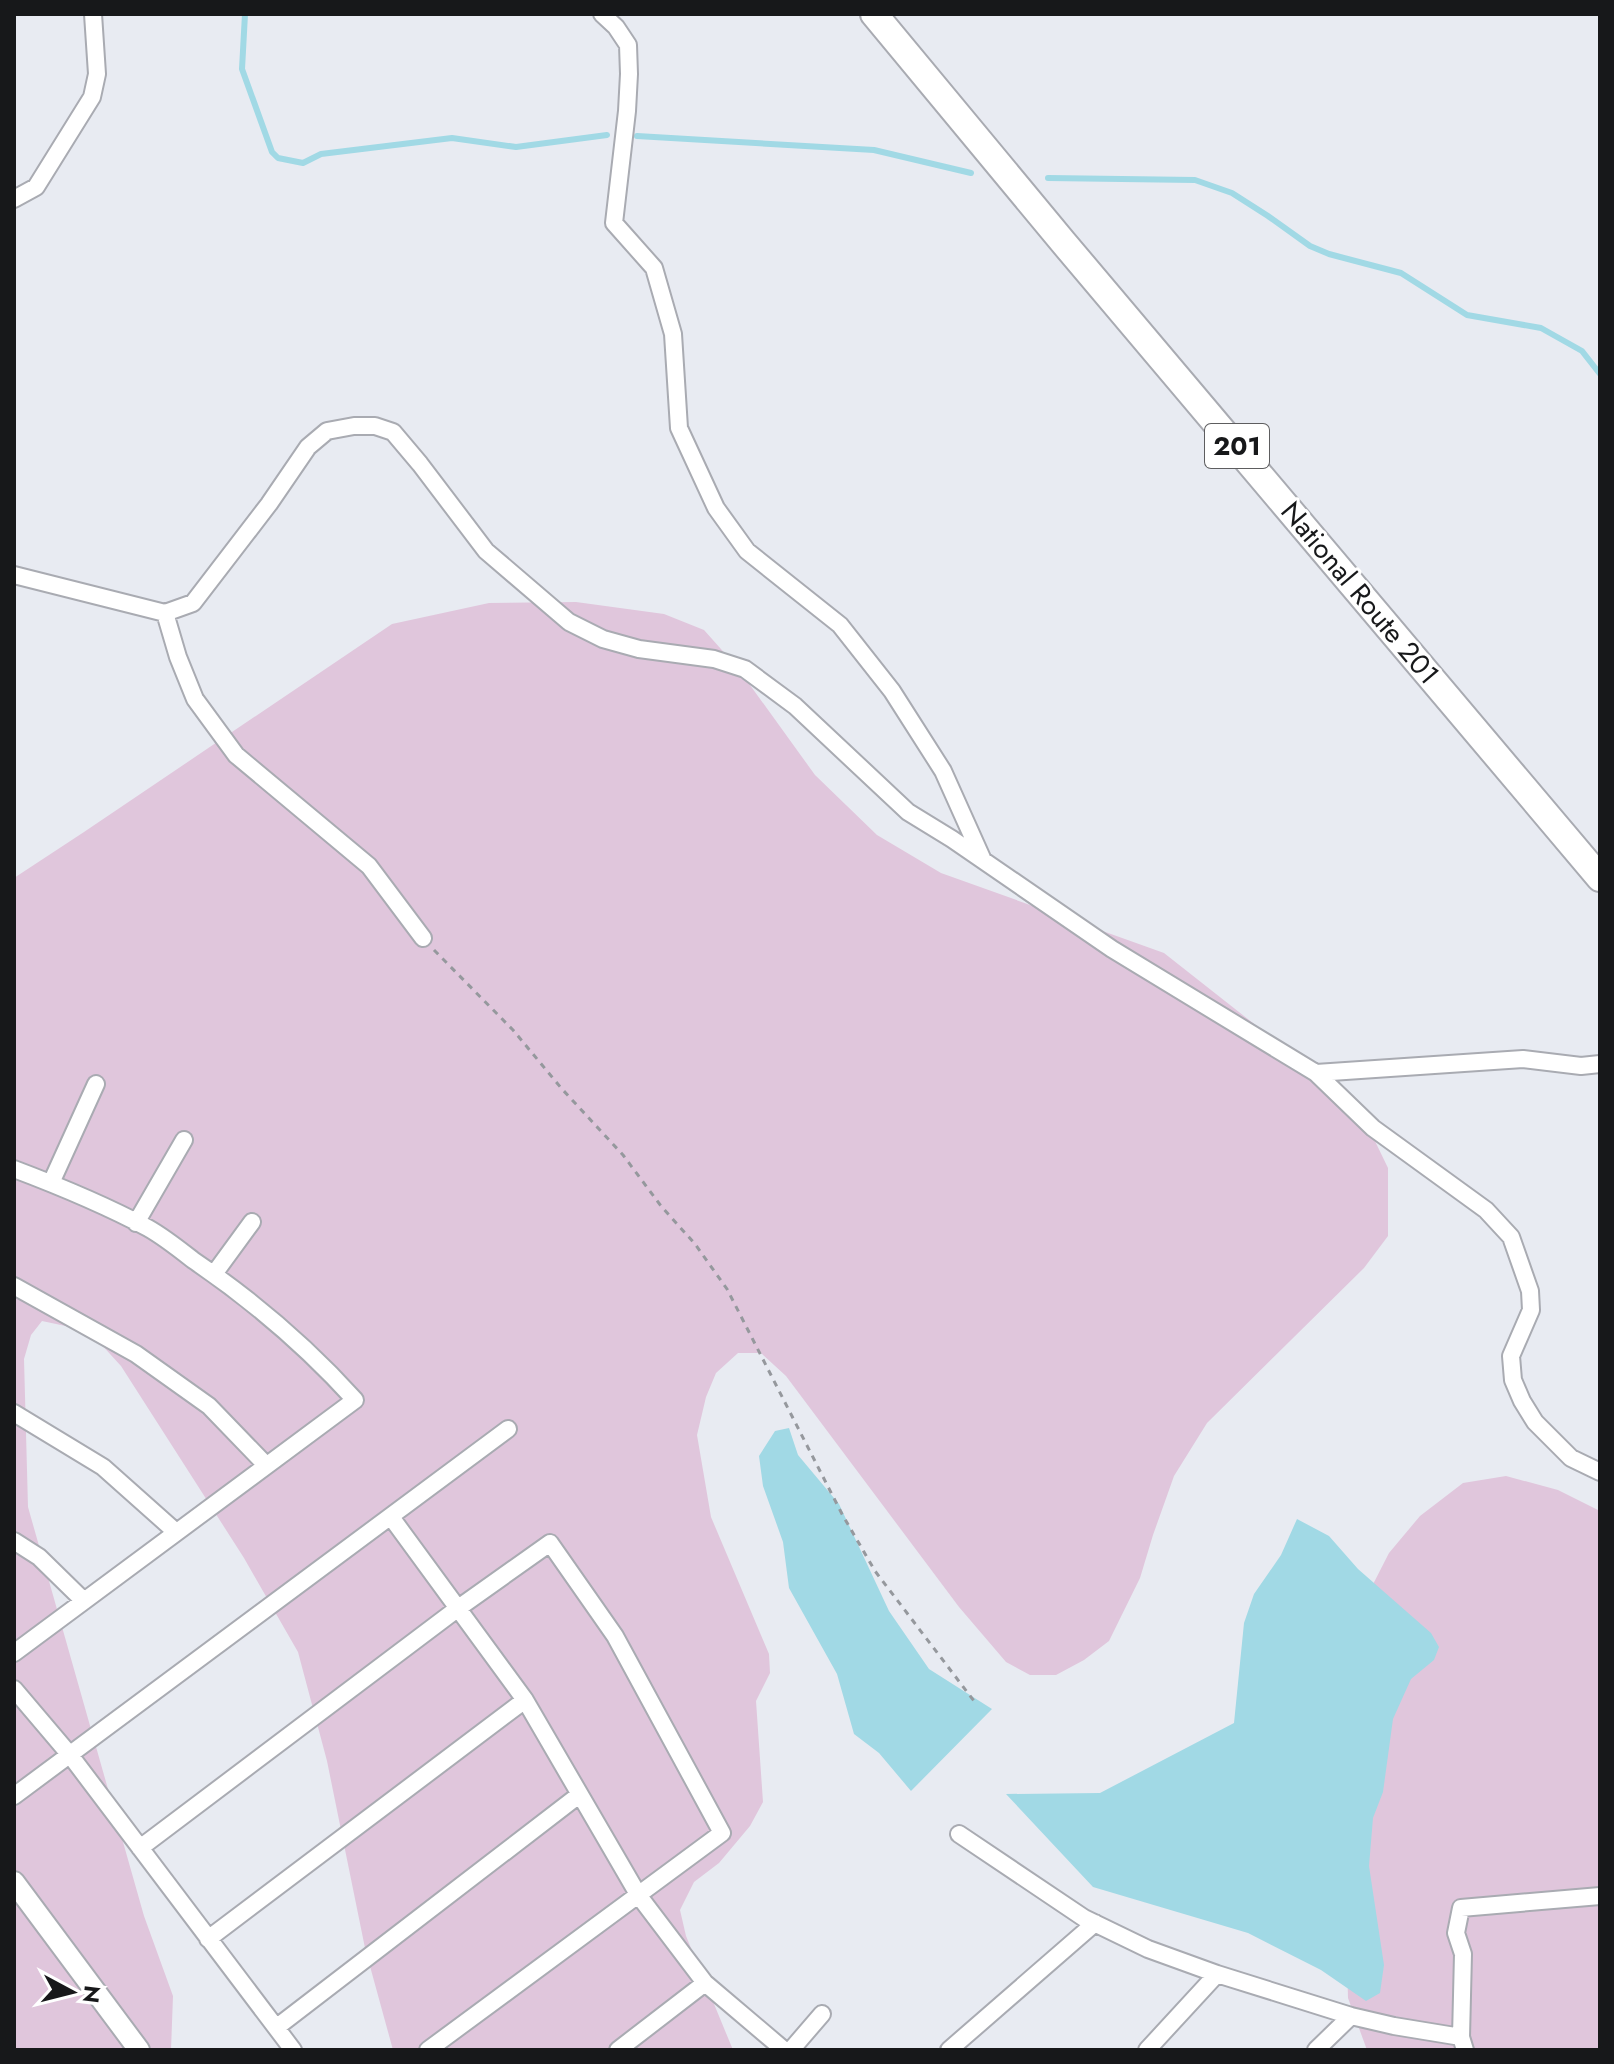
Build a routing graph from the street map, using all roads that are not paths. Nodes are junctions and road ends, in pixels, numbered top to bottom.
1 (93, 14) edge
2 (602, 14) edge
3 (874, 14) edge
4 (14, 199) edge
5 (14, 575) edge
6 (165, 613) junction
7 (983, 860) junction
8 (1600, 878) edge
9 (423, 938) road end
10 (1600, 1064) edge
11 (1316, 1073) junction
12 (96, 1084) dead end
13 (184, 1140) dead end
14 (14, 1169) edge
15 (51, 1183) junction
16 (252, 1222) dead end
17 (136, 1223) junction
18 (214, 1274) junction
19 (14, 1286) edge
20 (14, 1413) edge
21 (508, 1429) dead end
22 (266, 1465) junction
23 (1600, 1472) edge
24 (391, 1517) junction
25 (176, 1532) junction
26 (14, 1541) edge
27 (84, 1601) junction
28 (457, 1609) junction
29 (14, 1653) edge
30 (14, 1689) edge
31 (525, 1700) junction
32 (70, 1755) junction
33 (579, 1795) junction
34 (14, 1796) edge
35 (959, 1834) dead end
36 (140, 1848) junction
37 (14, 1882) edge
38 (639, 1896) junction
39 (1600, 1896) edge
40 (1095, 1923) junction
41 (208, 1939) junction
42 (1217, 1974) junction
43 (705, 1983) junction
44 (822, 2014) dead end
45 (1351, 2016) junction
46 (277, 2027) junction
47 (1463, 2044) edge
48 (139, 2050) edge
49 (293, 2050) edge
50 (428, 2050) edge
51 (618, 2050) edge
52 (784, 2050) edge
53 (791, 2050) edge
54 (949, 2050) edge
55 (1147, 2050) edge
56 (1316, 2050) edge

1 - 4 street
2 - 7 street
3 - 8 highway, National Route 201 / 201
5 - 6 street
6 - 7 street
6 - 9 street
7 - 11 street
10 - 11 street
11 - 23 street
12 - 15 street
13 - 17 street
14 - 15 street
15 - 17 street
16 - 18 street
17 - 18 street
18 - 22 street
19 - 22 street
20 - 25 street
21 - 24 street
22 - 25 street
24 - 28 street
24 - 32 street
25 - 27 street
26 - 27 street
27 - 29 street
28 - 31 street
28 - 36 street
28 - 38 street
30 - 32 street
31 - 33 street
31 - 41 street
32 - 34 street
32 - 36 street
33 - 38 street
33 - 46 street
35 - 40 street
36 - 41 street
37 - 48 street
38 - 43 street
38 - 50 street
39 - 47 street
40 - 42 street
40 - 54 street
41 - 46 street
42 - 45 street
42 - 55 street
43 - 51 street
43 - 52 street
44 - 53 street
45 - 47 street
45 - 56 street
46 - 49 street

